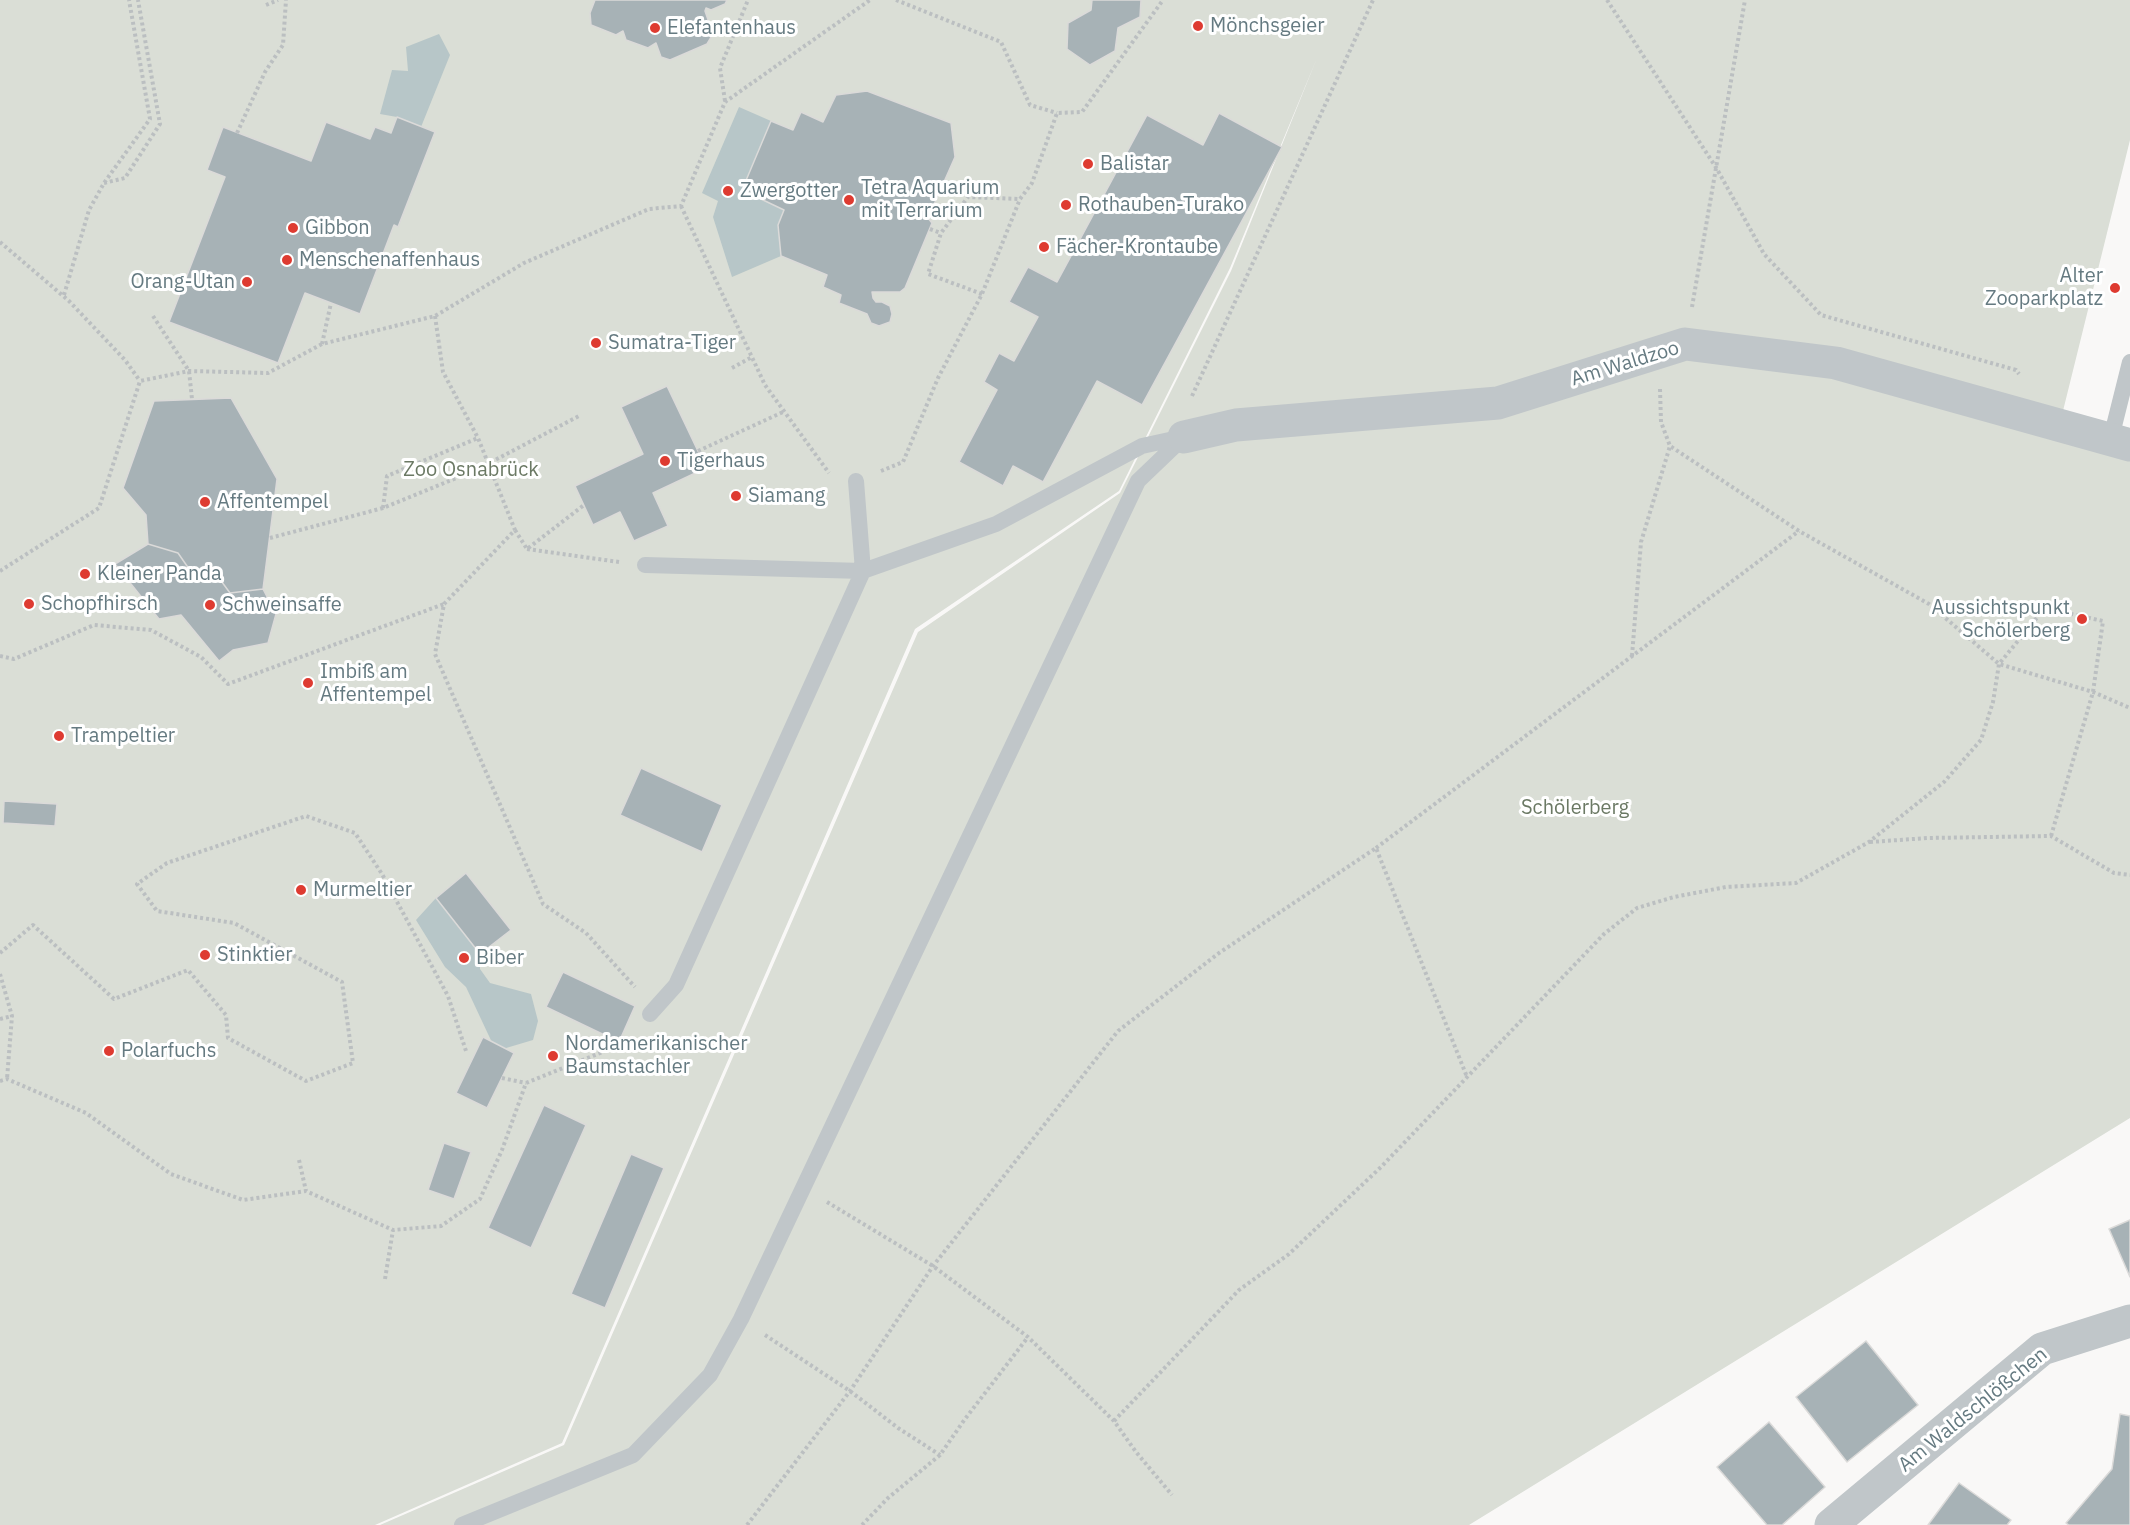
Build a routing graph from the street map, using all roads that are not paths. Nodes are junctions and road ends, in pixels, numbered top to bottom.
1 (2130, 362) edge
2 (1184, 437) junction
3 (2121, 441) edge
4 (856, 481) road end
5 (645, 565) road end
6 (863, 571) junction
7 (650, 1014) road end
8 (2130, 1321) edge
9 (462, 1525) edge
10 (1831, 1525) edge

1 - 3 lane
2 - 3 street, Am Waldzoo
2 - 6 lane
2 - 9 lane
4 - 6 lane
5 - 6 lane
6 - 7 lane
8 - 10 street, Am Waldschlößchen

